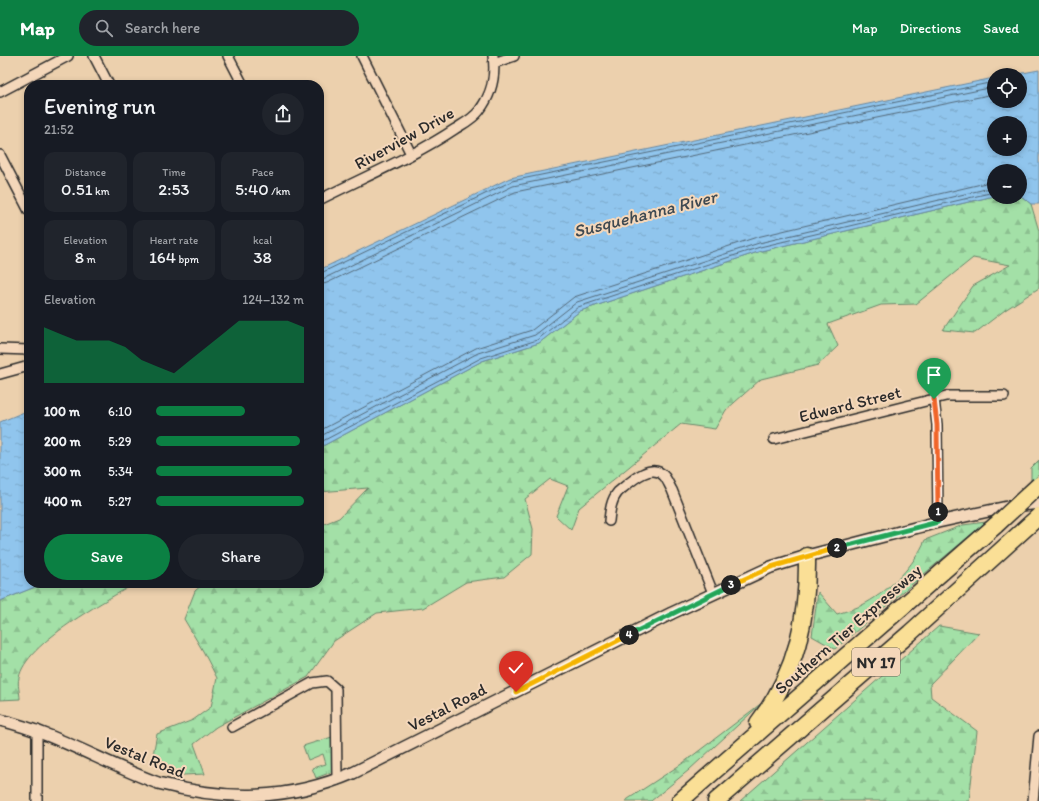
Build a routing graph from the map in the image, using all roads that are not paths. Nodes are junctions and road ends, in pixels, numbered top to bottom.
1 (68, 56) edge
2 (94, 56) edge
3 (228, 56) edge
4 (362, 56) edge
5 (514, 56) edge
6 (494, 59) edge
7 (106, 80) edge
8 (240, 80) edge
9 (0, 92) edge
10 (411, 154) junction
11 (0, 155) edge
12 (324, 198) edge
13 (24, 201) edge
14 (0, 349) edge
15 (24, 350) edge
16 (24, 367) edge
17 (0, 374) edge
18 (1004, 396) dead end
19 (934, 399) junction
20 (774, 439) dead end
21 (1039, 485) edge
22 (1039, 503) edge
23 (1037, 518) edge
24 (609, 521) dead end
25 (938, 522) junction
26 (807, 556) junction
27 (713, 593) junction
28 (0, 720) edge
29 (232, 727) dead end
30 (37, 730) junction
31 (1039, 736) edge
32 (726, 760) junction
33 (337, 780) junction
34 (251, 800) edge
35 (37, 801) edge
36 (680, 801) edge
37 (716, 801) edge
38 (1033, 801) edge

1 - 9 street
2 - 7 street
3 - 8 street
4 - 10 street
5 - 6 street, Riverview Drive
6 - 10 street, Riverview Drive
10 - 12 street, Riverview Drive
11 - 13 street
14 - 15 street
16 - 17 street
18 - 19 street, Edward Street
19 - 20 street, Edward Street
19 - 25 street
21 - 32 highway, Southern Tier Expressway / NY 17, bridge
22 - 25 street, Vestal Road
23 - 37 highway, NY 17
24 - 27 street
25 - 26 street, Vestal Road
26 - 27 street, Vestal Road
26 - 32 highway
27 - 33 street, Vestal Road
28 - 30 street, Vestal Road
29 - 33 street
30 - 34 street, Vestal Road
30 - 35 street
31 - 38 street
32 - 36 highway, Southern Tier Expressway / NY 17
33 - 34 street, Vestal Road

